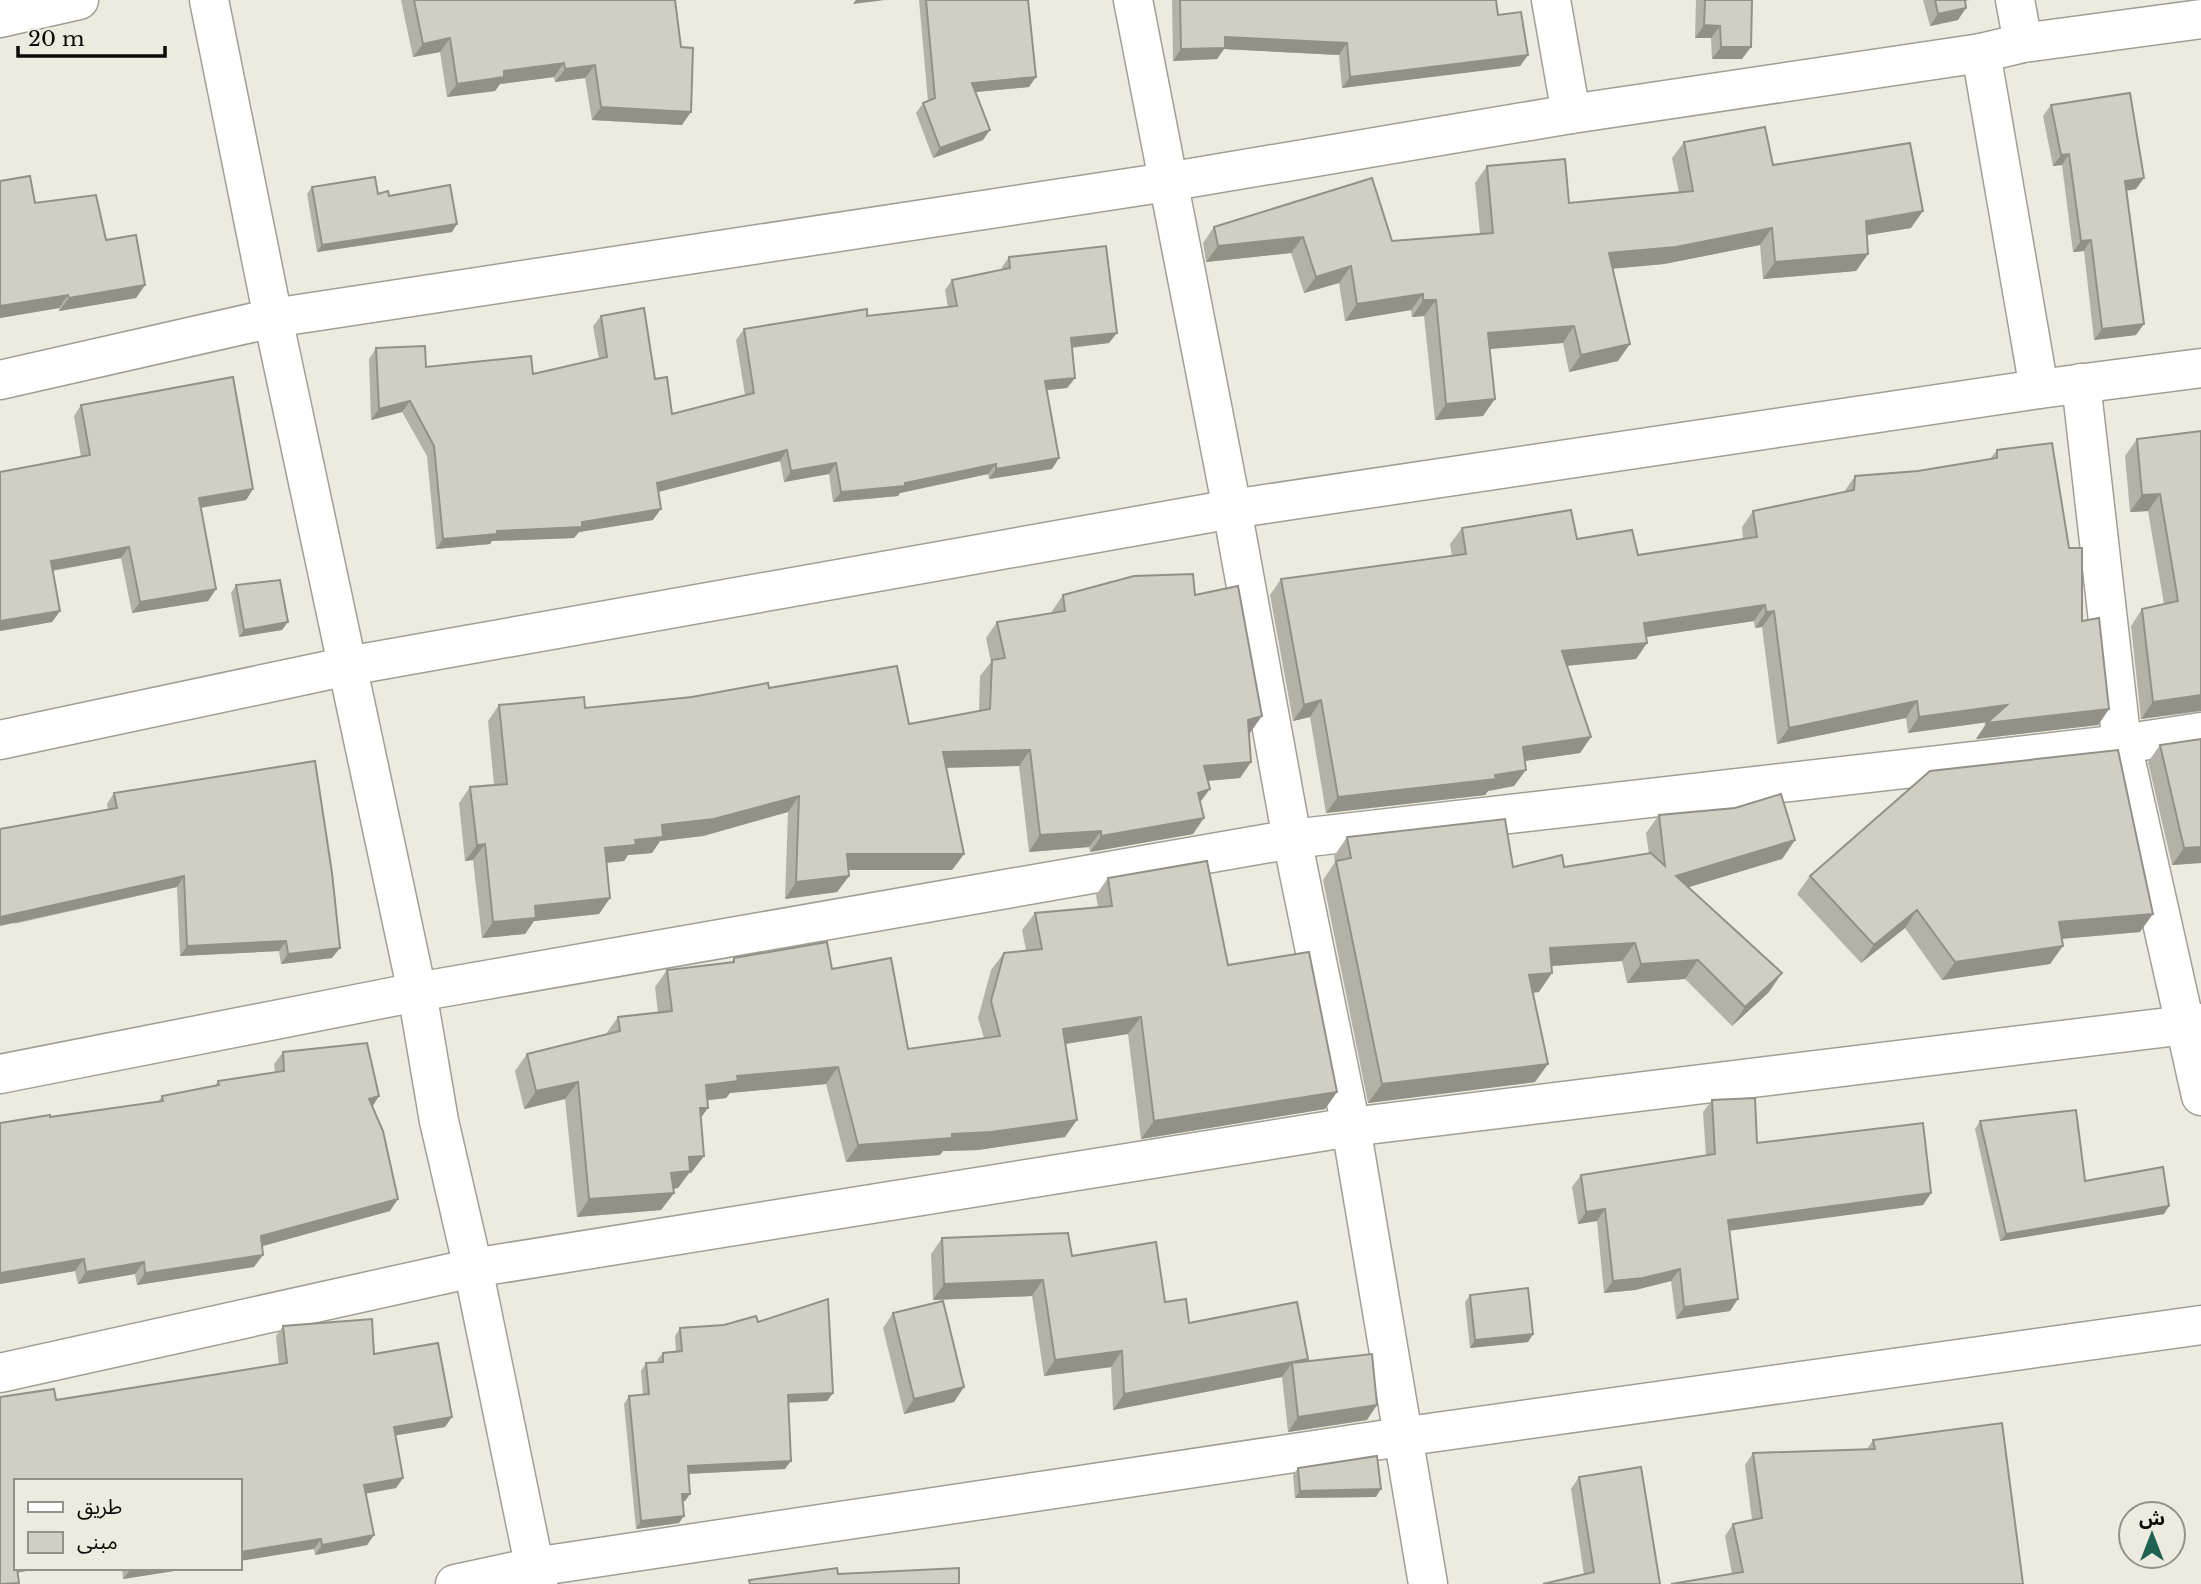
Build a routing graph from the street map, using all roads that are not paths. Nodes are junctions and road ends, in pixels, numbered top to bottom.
1 (79, 0) edge
2 (209, 0) edge
3 (1133, 0) edge
4 (1551, 0) edge
5 (2026, 16) edge
6 (0, 19) edge
7 (2201, 19) edge
8 (1981, 53) junction
9 (1571, 114) junction
10 (1167, 182) junction
11 (273, 318) junction
12 (2201, 368) edge
13 (0, 380) edge
14 (2081, 383) junction
15 (2039, 389) junction
16 (1232, 509) junction
17 (348, 666) junction
18 (2201, 732) edge
19 (0, 740) edge
20 (2122, 744) junction
21 (1292, 839) junction
22 (416, 992) junction
23 (2194, 1024) edge
24 (0, 1074) edge
25 (2201, 1096) edge
26 (1351, 1127) junction
27 (472, 1268) junction
28 (2201, 1325) edge
29 (0, 1374) edge
30 (1401, 1437) junction
31 (536, 1576) edge
32 (455, 1584) edge
33 (1428, 1584) edge

1 - 6 street
2 - 11 street
3 - 10 street
4 - 9 street
5 - 7 street
5 - 8 street
8 - 9 street
8 - 15 street
9 - 10 street
10 - 11 street
10 - 16 street
11 - 13 street
11 - 17 street
12 - 14 street
14 - 15 street
14 - 20 street
15 - 16 street
16 - 17 street
16 - 21 street
17 - 19 street
17 - 22 street
18 - 20 street
20 - 21 street
20 - 23 street
21 - 22 street
21 - 26 street
22 - 24 street
22 - 27 street
23 - 25 street
23 - 26 street
26 - 27 street
26 - 30 street
27 - 29 street
27 - 31 street
28 - 30 street
30 - 31 street
30 - 33 street
31 - 32 street

